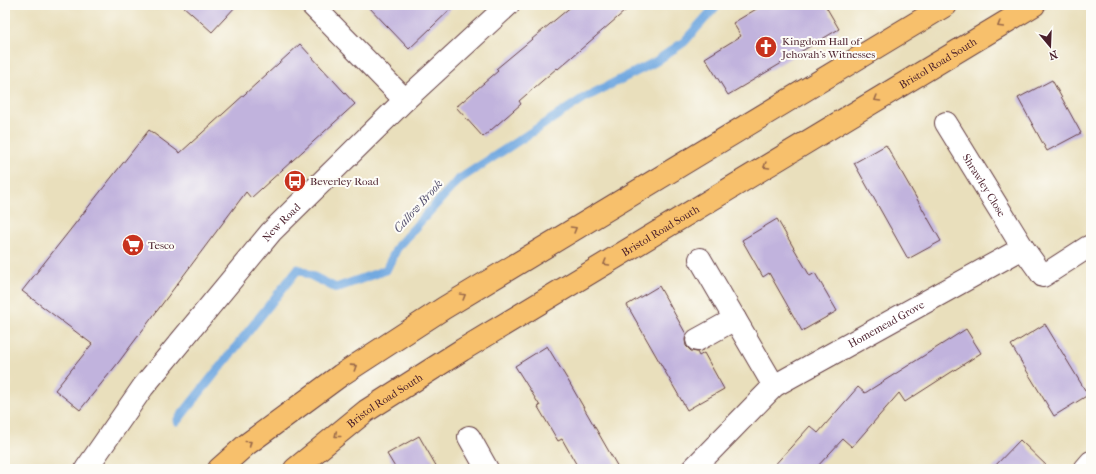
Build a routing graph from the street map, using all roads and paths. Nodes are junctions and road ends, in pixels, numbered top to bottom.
1 (312, 5) edge
2 (508, 5) edge
3 (946, 5) edge
4 (1034, 5) edge
5 (405, 100) junction
6 (946, 123) dead end
7 (1088, 247) dead end
8 (1023, 248) junction
9 (700, 259) dead end
10 (735, 320) junction
11 (697, 340) dead end
12 (774, 386) junction
13 (469, 437) dead end
14 (1091, 462) edge
15 (86, 469) edge
16 (219, 469) edge
17 (295, 469) edge
18 (487, 469) edge
19 (693, 469) edge
20 (1085, 469) edge

1 - 5 street
2 - 5 street, New Road
16 -> 3 highway
4 -> 17 highway, Bristol Road South
5 - 15 street, New Road
6 - 8 street, Shrawley Close
7 - 8 street
8 - 12 street, Homemead Grove
9 - 10 street
10 - 11 street
10 - 12 street
12 - 19 street, Homemead Grove
13 - 18 street
14 - 20 street

